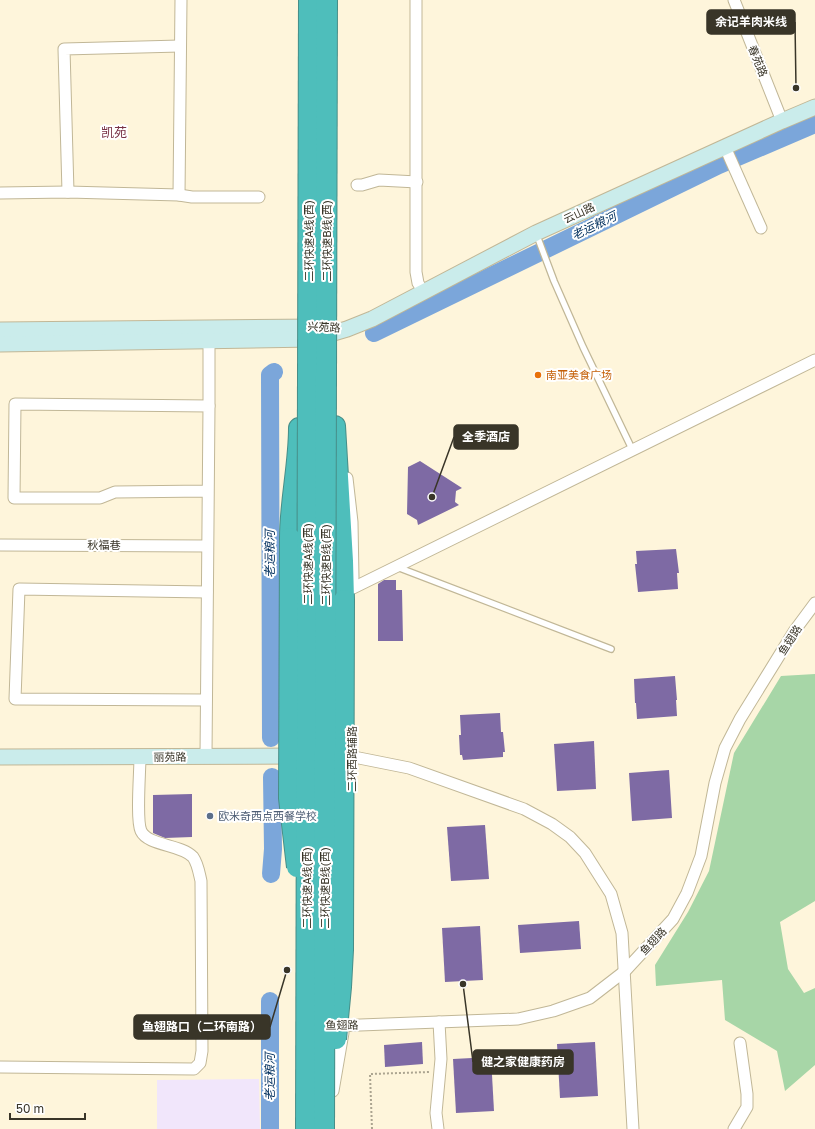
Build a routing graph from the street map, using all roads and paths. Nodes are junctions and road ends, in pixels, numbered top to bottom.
1 (181, 0) edge
2 (309, 0) edge
3 (327, 0) edge
4 (416, 0) edge
5 (734, 0) edge
6 (180, 46) junction
7 (815, 107) edge
8 (782, 121) junction
9 (727, 150) junction
10 (417, 182) junction
11 (357, 185) dead end
12 (68, 192) junction
13 (0, 193) edge
14 (179, 195) junction
15 (259, 198) dead end
16 (761, 228) dead end
17 (539, 240) junction
18 (424, 293) junction
19 (347, 329) junction
20 (0, 330) edge
21 (209, 340) junction
22 (0, 344) edge
23 (815, 360) edge
24 (209, 406) junction
25 (299, 426) dead end
26 (335, 426) dead end
27 (632, 449) junction
28 (208, 491) junction
29 (0, 545) edge
30 (207, 546) junction
31 (397, 566) junction
32 (207, 592) junction
33 (348, 594) junction
34 (815, 603) edge
35 (611, 649) dead end
36 (206, 700) junction
37 (206, 756) junction
38 (0, 757) edge
39 (140, 757) junction
40 (346, 757) junction
41 (625, 971) junction
42 (302, 1020) junction
43 (439, 1022) junction
44 (344, 1026) junction
45 (740, 1043) dead end
46 (0, 1067) edge
47 (440, 1071) junction
48 (333, 1092) dead end
49 (318, 1127) edge
50 (372, 1129) edge
51 (438, 1129) edge
52 (633, 1129) edge
53 (734, 1129) edge

1 - 6 street
2 - 42 highway, 二环快速A线(西), bridge
3 - 49 highway, 二环快速B线(西), bridge
4 - 10 street
5 - 8 street, 春苑路
6 - 12 street
6 - 14 street
7 - 8 street, 云山路
8 - 9 street, 云山路
9 - 16 street
9 - 17 street, 云山路
10 - 11 street
10 - 18 street
12 - 13 street
12 - 14 street
14 - 15 street
17 - 18 street, 云山路
17 - 27 lane
18 - 19 street, 云山路
19 - 20 street, 兴苑路
19 - 21 street, 兴苑路
21 - 22 street, 兴苑路
21 - 24 street
23 - 27 street
24 - 28 street
24 - 28 street
25 - 42 highway, bridge
26 - 33 highway
27 - 31 street
28 - 30 street
29 - 30 street, 秋福巷
30 - 32 street
31 - 33 street
31 - 35 lane
32 - 36 street
32 - 36 street
33 - 40 street, 二环西路辅路
33 - 49 highway, bridge
34 - 41 street, 鱼翅路
36 - 37 street
37 - 39 street, 丽苑路
37 - 40 street, 丽苑路
38 - 39 street, 丽苑路
39 - 46 street
40 - 41 street
40 - 44 street, 二环西路辅路
41 - 43 street, 鱼翅路
41 - 52 street
42 - 44 street, 鱼翅路
42 - 49 highway, 二环快速A线(西), bridge
43 - 44 street, 鱼翅路
43 - 47 street
44 - 48 street, 二环西路辅路
45 - 53 street
47 - 50 path
47 - 51 street

